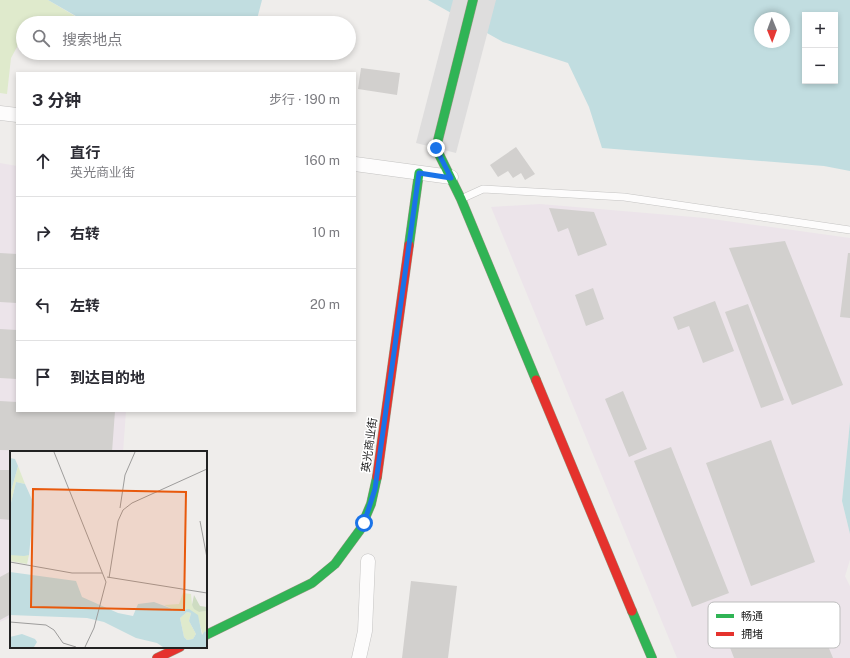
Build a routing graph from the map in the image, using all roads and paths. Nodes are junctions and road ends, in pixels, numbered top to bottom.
1 (473, 0) edge
2 (0, 113) edge
3 (16, 115) edge
4 (356, 164) edge
5 (419, 173) junction
6 (451, 178) junction
7 (461, 199) junction
8 (850, 230) edge
9 (368, 561) dead end
10 (207, 634) edge
11 (178, 648) edge
12 (157, 658) edge
13 (359, 658) edge
14 (652, 658) edge

1 - 6 main road
2 - 3 street
4 - 5 street
5 - 6 street
5 - 10 main road, 英光商业街
6 - 7 main road
7 - 8 lane
7 - 14 main road
9 - 13 street
11 - 12 main road

